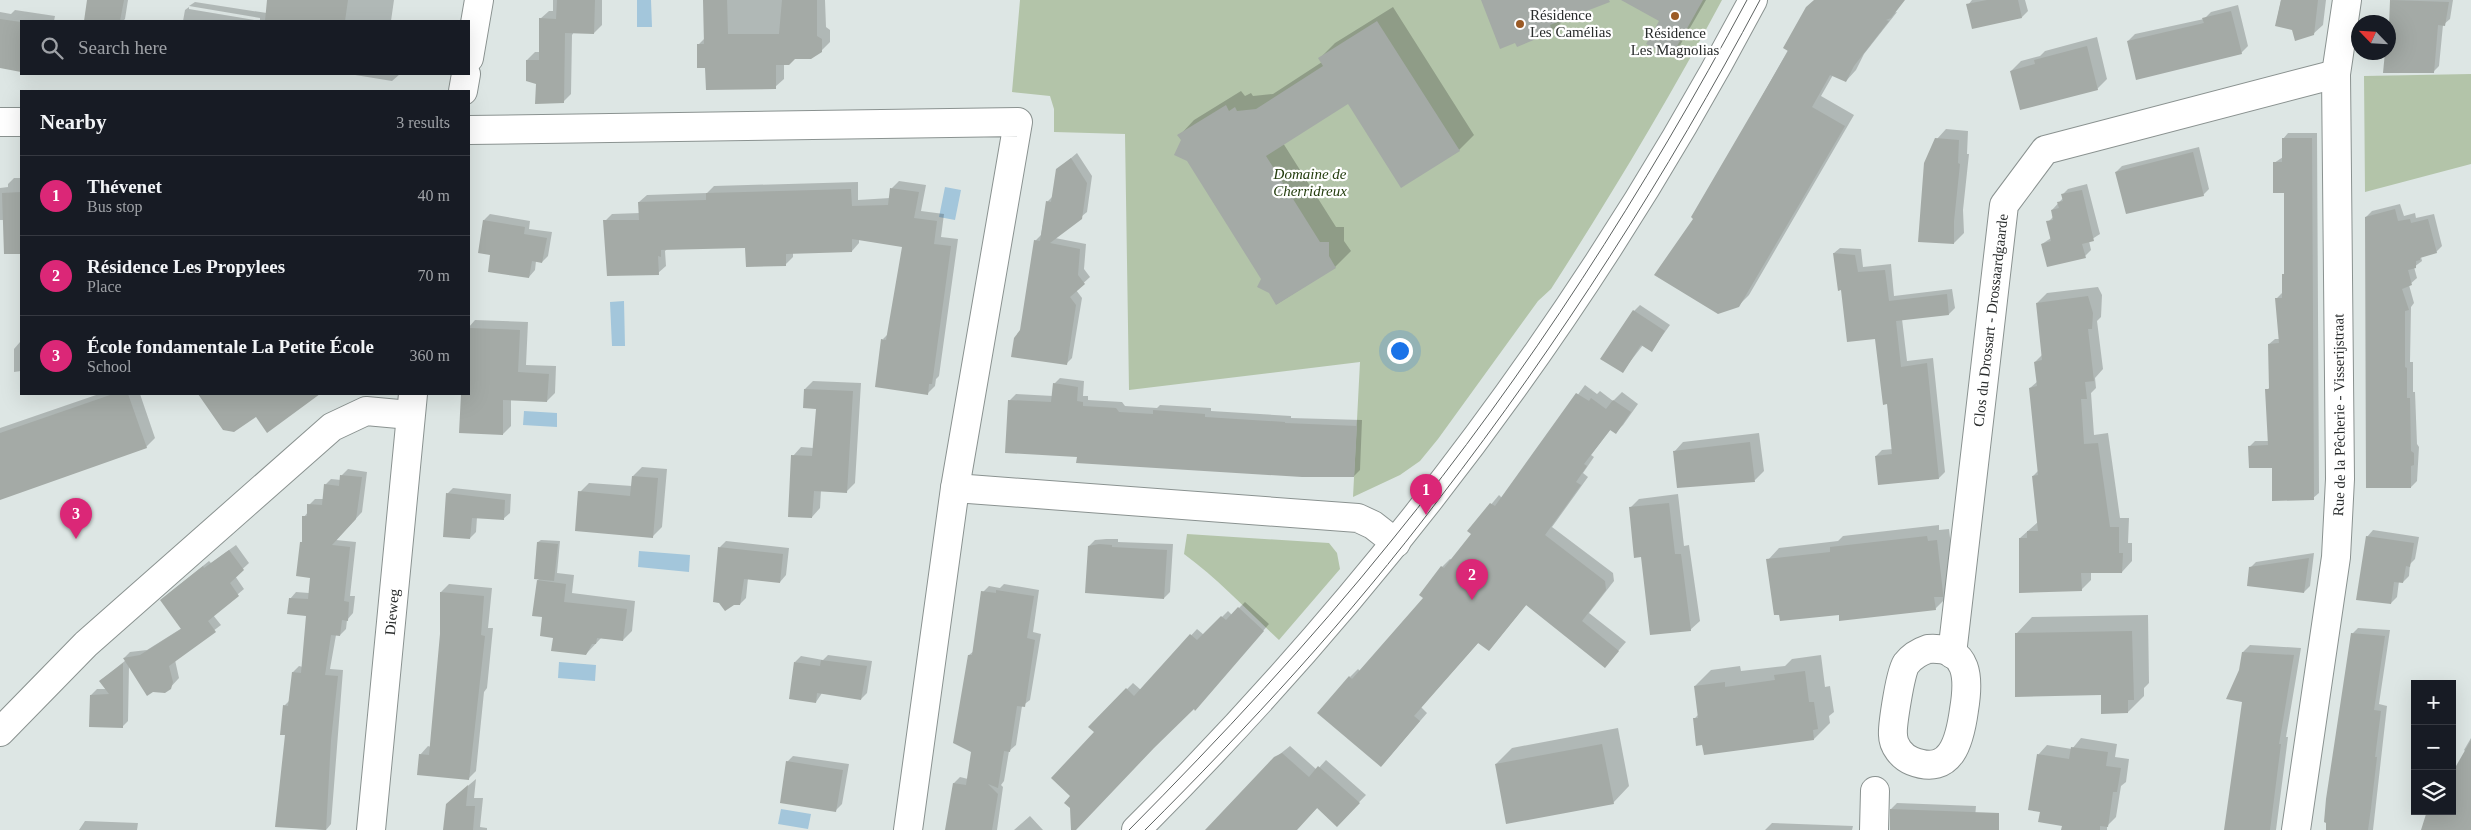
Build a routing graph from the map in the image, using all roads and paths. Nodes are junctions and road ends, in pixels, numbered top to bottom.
1 (479, 0) edge
2 (1753, 0) edge
3 (2347, 0) edge
4 (470, 52) edge
5 (2336, 74) junction
6 (466, 75) edge
7 (463, 90) edge
8 (0, 122) edge
9 (20, 122) edge
10 (470, 130) edge
11 (412, 404) edge
12 (955, 488) junction
13 (1396, 543) junction
14 (1952, 654) dead end
15 (0, 732) edge
16 (1875, 791) dead end
17 (371, 830) edge
18 (908, 830) edge
19 (1136, 830) edge
20 (1874, 830) edge
21 (2296, 830) edge

1 - 4 street
2 - 13 street
3 - 5 street, Rue de la Pêcherie - Visserijstraat
5 - 14 street, Clos du Drossart - Drossaardgaarde
5 - 21 street, Rue de la Pêcherie - Visserijstraat
6 - 7 street
8 - 9 street
10 - 12 street
11 - 15 street
11 - 17 street, Dieweg
12 - 13 street
12 - 18 street
13 - 19 street
16 - 20 street

